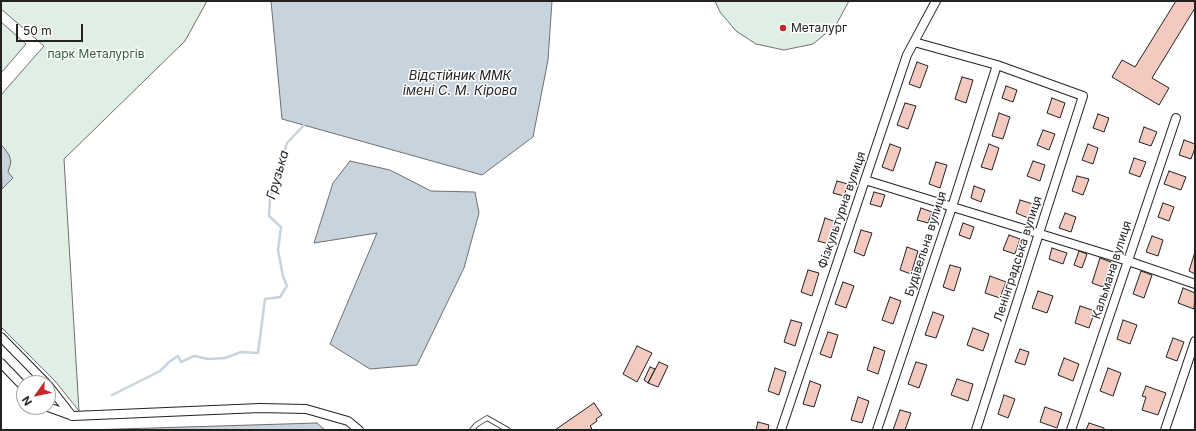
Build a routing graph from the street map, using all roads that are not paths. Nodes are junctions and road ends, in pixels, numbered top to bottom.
1 (936, 1) edge
2 (914, 42) junction
3 (997, 66) junction
4 (1176, 118) dead end
5 (865, 180) junction
6 (952, 207) junction
7 (1039, 233) junction
8 (1128, 261) junction
9 (1195, 284) edge
10 (1, 337) edge
11 (1195, 341) edge
12 (1, 363) edge
13 (38, 375) edge
14 (16, 379) edge
15 (56, 395) edge
16 (56, 409) edge
17 (72, 416) junction
18 (359, 430) edge
19 (472, 430) edge
20 (508, 430) edge
21 (781, 430) edge
22 (877, 430) edge
23 (976, 430) edge
24 (1071, 430) edge
25 (1165, 430) edge

1 - 2 street, Фiзкультурна вулиця
2 - 3 street
2 - 5 street, Фiзкультурна вулиця
3 - 6 street, Будівельна вулиця
3 - 7 street, Ленінградська вулиця
4 - 8 street, Кальмана вулиця
5 - 6 street
5 - 21 street, Фiзкультурна вулиця
6 - 7 street
6 - 22 street, Будівельна вулиця
7 - 8 street
7 - 23 street, Ленінградська вулиця
8 - 9 street
8 - 24 street, Кальмана вулиця
10 - 13 street
11 - 25 street
12 - 14 street
15 - 17 street
16 - 17 street
17 - 18 street
19 - 20 lane

